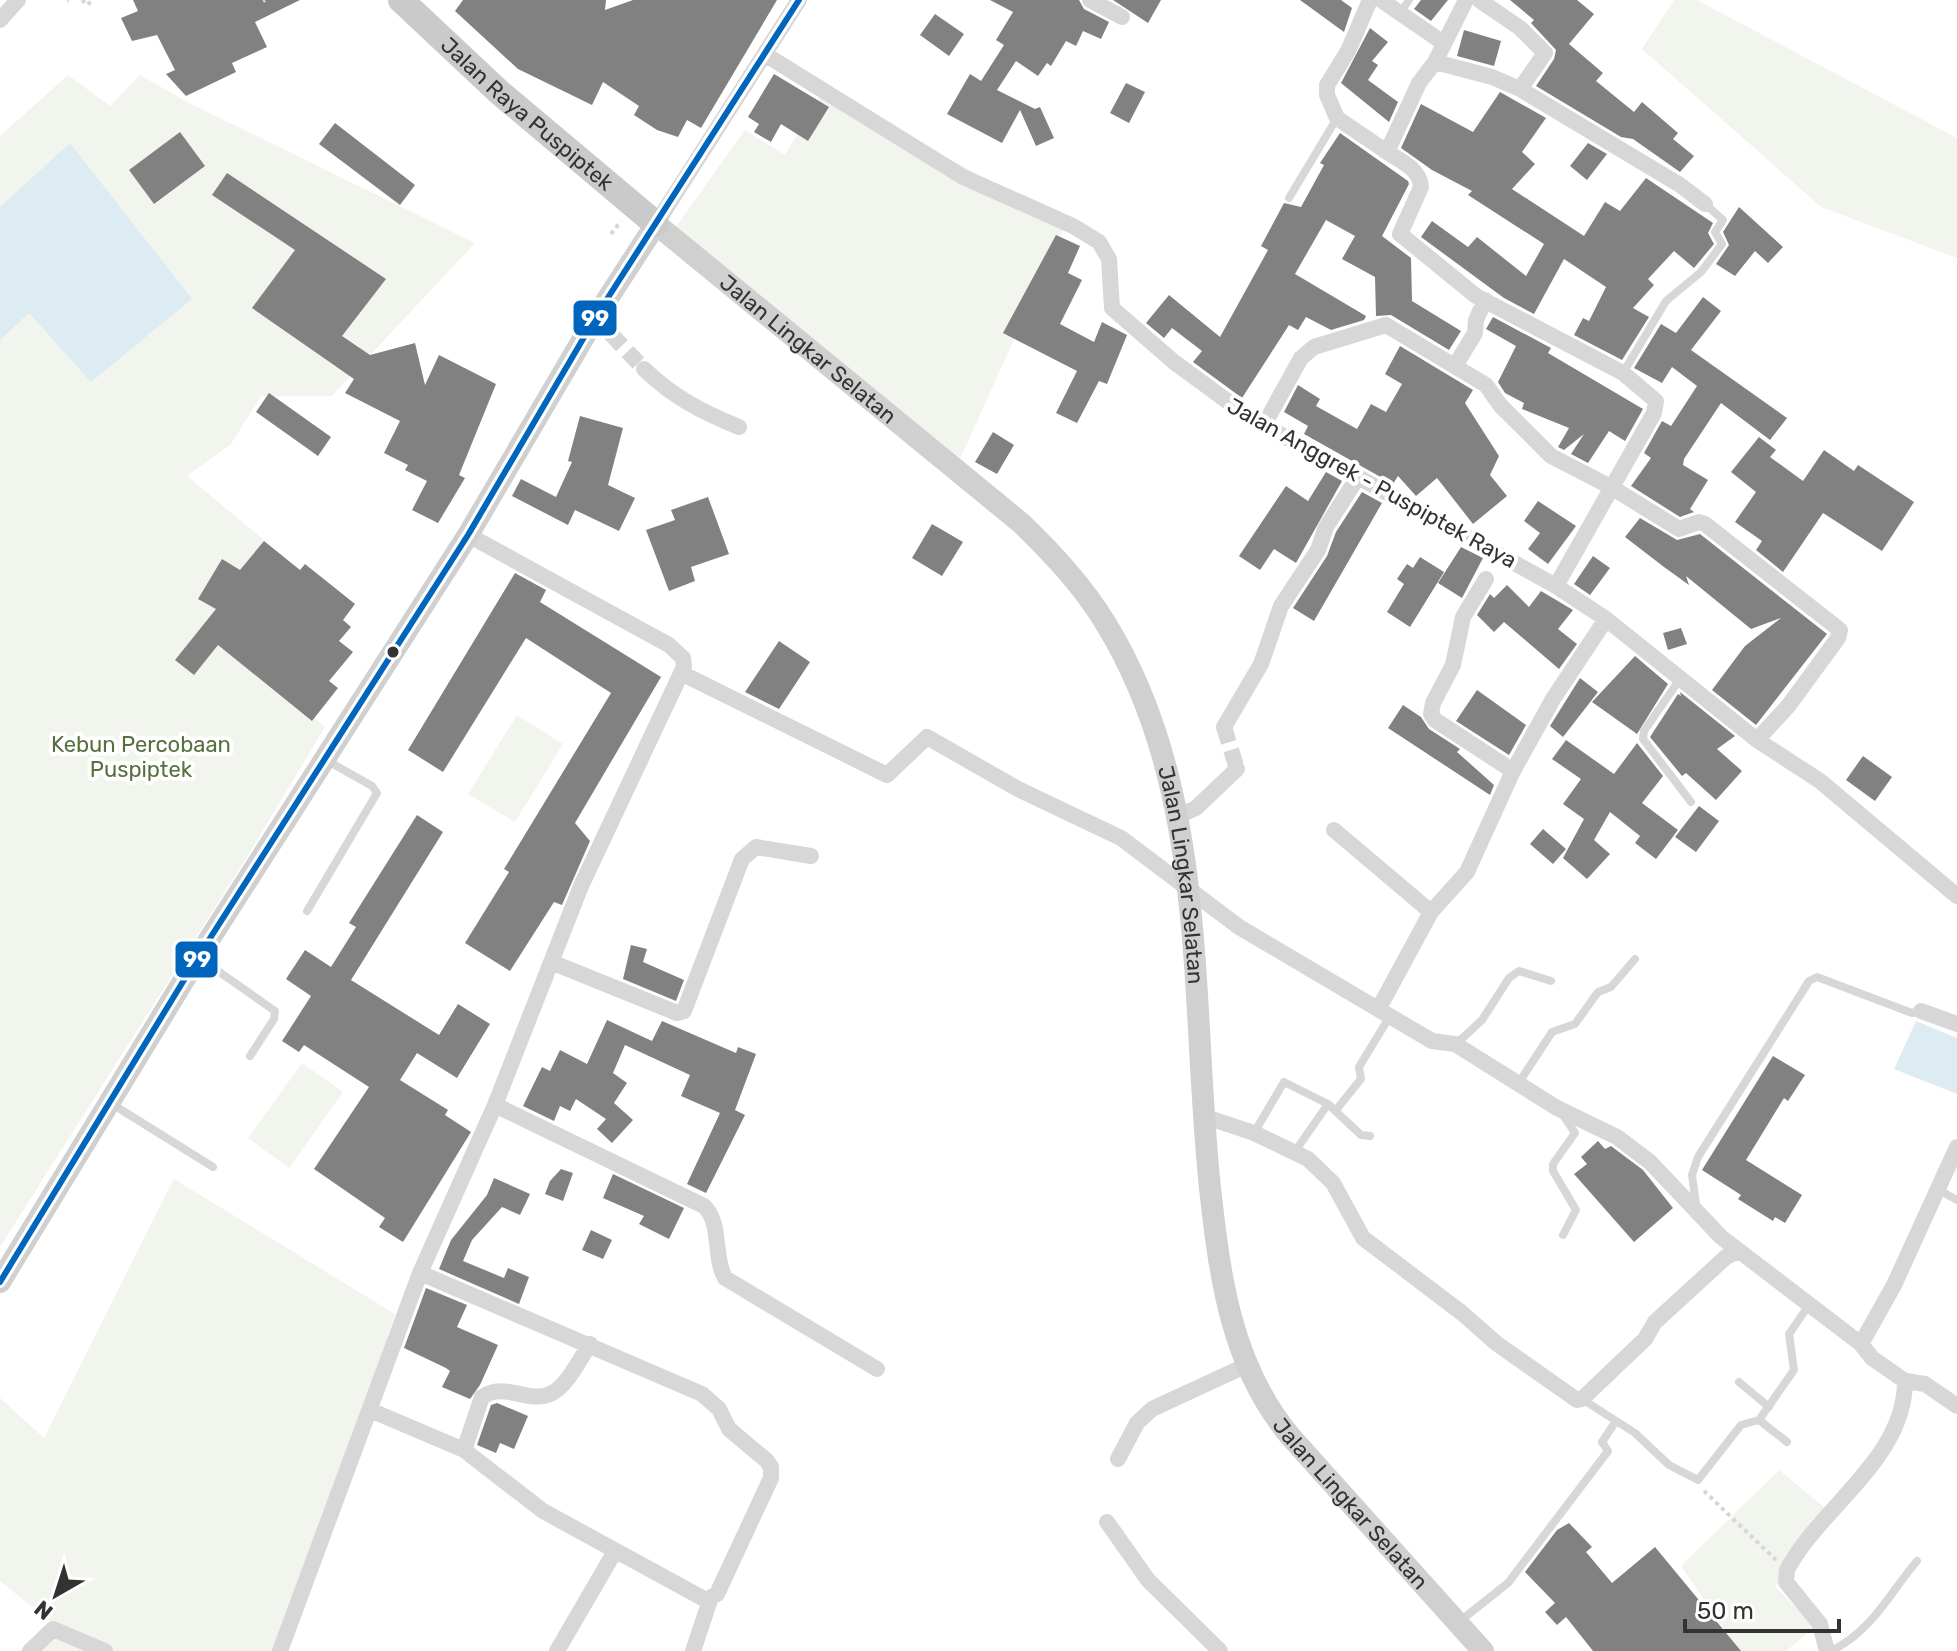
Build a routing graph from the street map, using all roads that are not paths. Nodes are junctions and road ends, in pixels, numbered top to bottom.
1 (18, 0) edge
2 (401, 0) edge
3 (799, 0) edge
4 (1090, 0) edge
5 (1370, 0) edge
6 (1381, 0) edge
7 (1466, 0) edge
8 (1479, 0) edge
9 (1405, 6) edge
10 (1122, 17) dead end
11 (0, 20) edge
12 (1442, 42) junction
13 (766, 55) junction
14 (1435, 62) junction
15 (1520, 89) junction
16 (1337, 118) junction
17 (1387, 152) junction
18 (1289, 198) dead end
19 (1705, 204) joint
20 (656, 224) junction
21 (1485, 300) junction
22 (597, 315) junction
23 (611, 334) tunnel mouth
24 (1455, 366) junction
25 (644, 369) tunnel mouth
26 (1623, 373) junction
27 (1264, 425) junction
28 (739, 427) dead end
29 (1358, 477) junction
30 (1611, 487) junction
31 (468, 535) junction
32 (1486, 579) dead end
33 (1556, 586) junction
34 (1606, 619) junction
35 (683, 674) junction
36 (1680, 679) junction
37 (1224, 727) dead end
38 (1757, 740) junction
39 (323, 759) junction
40 (1237, 769) dead end
41 (1513, 771) junction
42 (1691, 802) dead end
43 (1178, 816) junction
44 (1334, 830) dead end
45 (811, 856) dead end
46 (1188, 887) junction
47 (1957, 895) edge
48 (307, 911) dead end
49 (1431, 912) junction
50 (198, 957) junction
51 (1635, 959) dead end
52 (551, 962) junction
53 (1551, 981) dead end
54 (1921, 1011) joint
55 (1385, 1012) junction
56 (1957, 1024) edge
57 (1455, 1044) junction
58 (250, 1056) dead end
59 (1518, 1085) junction
60 (109, 1103) junction
61 (495, 1105) junction
62 (1332, 1107) junction
63 (1557, 1108) junction
64 (1203, 1116) junction
65 (1254, 1133) junction
66 (1370, 1136) dead end
67 (1957, 1147) edge
68 (1296, 1150) junction
69 (213, 1167) dead end
70 (1939, 1190) junction
71 (1957, 1200) edge
72 (1698, 1216) junction
73 (1563, 1235) dead end
74 (1738, 1251) junction
75 (420, 1273) junction
76 (0, 1282) edge
77 (1809, 1305) junction
78 (590, 1344) junction
79 (1861, 1344) junction
80 (1245, 1366) junction
81 (877, 1369) dead end
82 (1905, 1381) junction
83 (1739, 1382) dead end
84 (1582, 1399) junction
85 (1957, 1406) edge
86 (1769, 1407) junction
87 (370, 1410) junction
88 (1759, 1420) junction
89 (1616, 1421) junction
90 (1787, 1442) dead end
91 (464, 1450) junction
92 (1118, 1459) dead end
93 (1107, 1522) dead end
94 (614, 1553) junction
95 (1917, 1561) dead end
96 (710, 1600) junction
97 (1458, 1622) junction
98 (1478, 1649) edge
99 (30, 1651) edge
100 (105, 1651) edge
101 (280, 1651) edge
102 (557, 1651) edge
103 (693, 1651) edge
104 (1220, 1651) edge
105 (1829, 1651) edge

1 - 11 street
2 - 20 main road, Jalan Raya Puspiptek
3 - 13 street
4 - 10 street
5 - 16 street
6 - 9 street
7 - 12 street
8 - 15 street
9 - 12 street
12 - 14 street
13 - 20 street
13 - 27 street, Jalan Anggrek - Puspiptek Raya
14 - 15 street
14 - 17 street
15 - 19 street
16 - 17 street
16 - 18 lane
17 - 21 street
19 - 26 lane
20 - 22 main road
20 - 43 main road, Jalan Lingkar Selatan
21 - 24 street
21 - 26 street
22 - 23 street
22 - 31 main road
24 - 27 street
24 - 30 street
25 - 28 street
26 - 30 street
27 - 29 street, Jalan Anggrek - Puspiptek Raya
29 - 33 street, Jalan Anggrek - Puspiptek Raya
29 - 37 street
30 - 33 street
30 - 38 street
31 - 35 street
31 - 39 main road
32 - 41 street
33 - 34 street, Jalan Anggrek - Puspiptek Raya
34 - 36 street, Jalan Anggrek - Puspiptek Raya
34 - 41 street
35 - 46 street
35 - 52 street
36 - 38 street, Jalan Anggrek - Puspiptek Raya
36 - 42 lane
38 - 47 street, Jalan Anggrek - Puspiptek Raya
39 - 48 lane
39 - 50 main road
40 - 43 street
41 - 49 street
43 - 46 main road, Jalan Lingkar Selatan
44 - 49 street
45 - 52 street
46 - 55 street
46 - 64 main road, Jalan Lingkar Selatan
49 - 55 street
50 - 58 lane
50 - 60 main road
51 - 59 lane
52 - 61 street
53 - 57 lane
54 - 56 street
54 - 72 lane
55 - 57 street
55 - 62 lane
57 - 59 street
59 - 63 street
60 - 69 lane
60 - 76 main road
61 - 75 street
61 - 81 street
62 - 65 lane
62 - 66 lane
62 - 68 lane
63 - 72 street
63 - 73 lane
64 - 65 street
64 - 80 main road, Jalan Lingkar Selatan
65 - 68 street
67 - 70 street
68 - 84 street
70 - 71 lane
70 - 79 street
72 - 74 street
74 - 77 street
74 - 84 street
75 - 78 street
75 - 87 street
77 - 79 street
77 - 86 lane
78 - 91 street
78 - 96 street
79 - 82 street
80 - 92 street
80 - 97 main road, Jalan Lingkar Selatan
82 - 85 street
82 - 105 street
83 - 86 lane
84 - 89 lane
86 - 88 lane
87 - 91 street
87 - 101 street
88 - 89 lane
88 - 90 lane
89 - 97 lane
91 - 94 street
93 - 104 street
94 - 96 street
94 - 102 street
95 - 105 lane
96 - 103 street
97 - 98 main road, Jalan Lingkar Selatan
99 - 100 street

